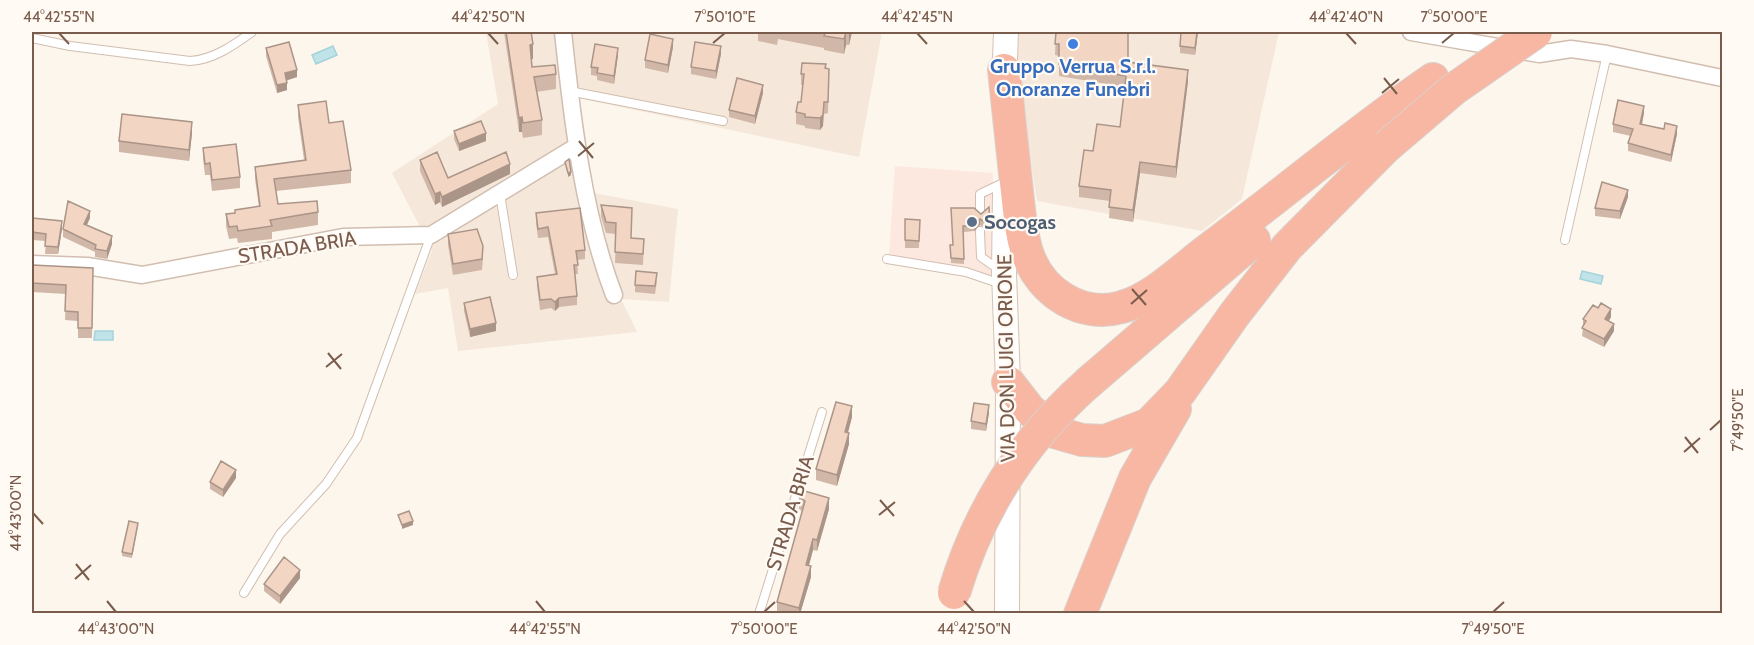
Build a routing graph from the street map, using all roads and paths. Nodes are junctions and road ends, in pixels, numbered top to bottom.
1 (252, 32) edge
2 (563, 32) edge
3 (1006, 32) edge
4 (1411, 32) edge
5 (1498, 32) edge
6 (1545, 32) edge
7 (32, 38) edge
8 (1538, 43) edge
9 (1607, 54) junction
10 (1004, 70) junction
11 (1722, 78) edge
12 (569, 91) junction
13 (723, 121) dead end
14 (1380, 130) junction
15 (577, 146) junction
16 (1005, 182) junction
17 (500, 194) junction
18 (980, 213) edge
19 (980, 231) dead end
20 (431, 235) junction
21 (1565, 240) dead end
22 (888, 259) dead end
23 (32, 264) edge
24 (513, 275) dead end
25 (1005, 279) junction
26 (614, 295) dead end
27 (1203, 359) junction
28 (1008, 382) junction
29 (822, 412) dead end
30 (244, 593) dead end
31 (952, 603) edge
32 (759, 614) edge
33 (1007, 614) edge
34 (1080, 614) edge

1 - 7 lane
2 - 12 street
3 - 10 main road, VIA DON LUIGI ORIONE
4 - 8 street
5 - 14 highway
6 - 8 street
8 - 9 street
8 - 14 highway, bridge
9 - 11 street
9 - 21 lane
10 - 14 highway
10 - 16 main road, VIA DON LUIGI ORIONE
12 - 13 lane
12 - 15 street
14 - 27 highway
14 - 31 highway, bridge
15 - 17 street, STRADA BRIA
15 - 26 street
16 - 18 lane
16 - 25 main road, VIA DON LUIGI ORIONE
17 - 20 street, STRADA BRIA
17 - 24 lane
19 - 25 lane
20 - 23 street, STRADA BRIA
20 - 30 lane
22 - 25 lane
25 - 28 main road, VIA DON LUIGI ORIONE
27 - 28 highway
27 - 34 highway
28 - 33 main road, VIA DON LUIGI ORIONE
29 - 32 lane, STRADA BRIA

